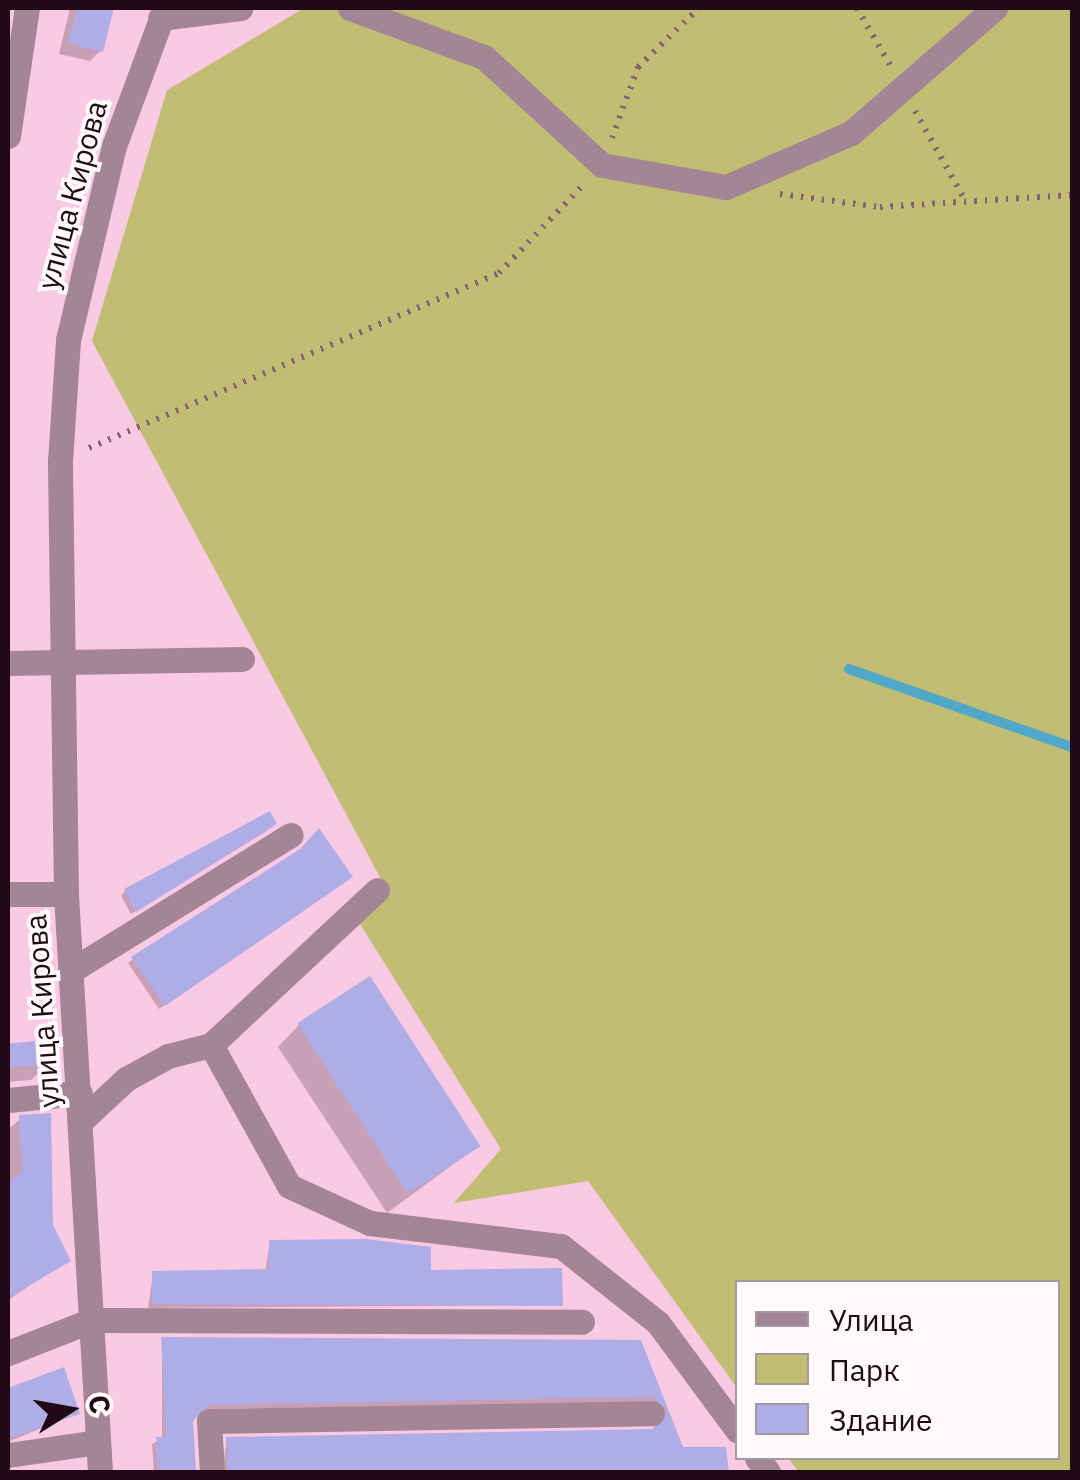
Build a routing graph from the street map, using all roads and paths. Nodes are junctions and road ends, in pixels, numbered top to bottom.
1 (27, 8) edge
2 (240, 8) edge
3 (350, 8) edge
4 (700, 8) edge
5 (995, 8) edge
6 (163, 13) edge
7 (8, 136) edge
8 (602, 165) junction
9 (726, 187) junction
10 (1072, 195) edge
11 (60, 461) junction
12 (242, 659) dead end
13 (8, 663) edge
14 (60, 664) junction
15 (292, 835) dead end
16 (377, 890) dead end
17 (8, 894) edge
18 (66, 894) junction
19 (72, 970) junction
20 (211, 1045) junction
21 (80, 1093) junction
22 (8, 1100) edge
23 (82, 1120) junction
24 (92, 1320) junction
25 (582, 1322) dead end
26 (8, 1353) edge
27 (652, 1413) dead end
28 (735, 1427) edge
29 (97, 1442) junction
30 (8, 1455) edge
31 (100, 1472) edge
32 (212, 1472) edge

1 - 7 street
2 - 6 street
3 - 8 street
4 - 8 path
5 - 9 street
6 - 11 street, улица Кирова
8 - 9 street
8 - 11 path
9 - 10 path
11 - 14 street, улица Кирова
12 - 14 street
13 - 14 street
14 - 18 street, улица Кирова
15 - 19 street
16 - 20 street
17 - 18 street
18 - 19 street, улица Кирова
19 - 21 street, улица Кирова
20 - 23 street
20 - 28 street
21 - 22 street
21 - 23 street, улица Кирова
23 - 24 street, улица Кирова
24 - 25 street
24 - 26 street
24 - 29 street, улица Кирова
27 - 32 street
29 - 30 street
29 - 31 street, улица Кирова

